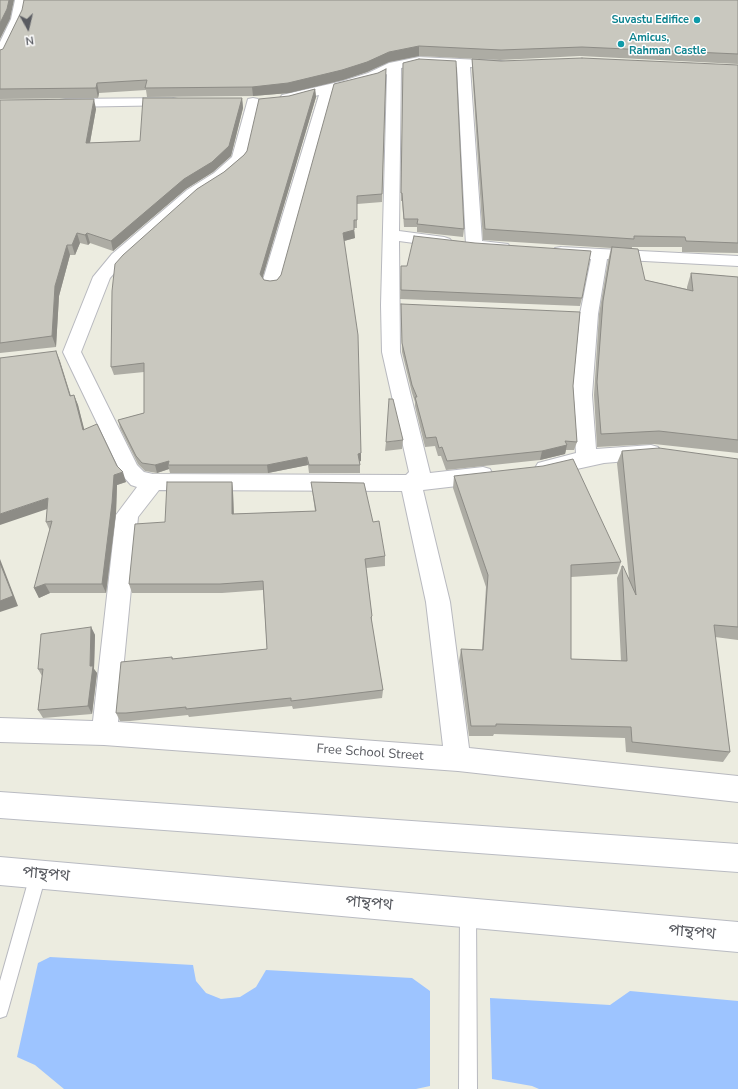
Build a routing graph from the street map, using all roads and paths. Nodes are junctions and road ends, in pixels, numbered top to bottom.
1 (21, 0) edge
2 (0, 55) edge
3 (463, 63) junction
4 (514, 65) edge
5 (394, 66) junction
6 (327, 89) junction
7 (190, 102) edge
8 (55, 103) edge
9 (392, 235) junction
10 (474, 246) junction
11 (514, 248) edge
12 (545, 250) edge
13 (600, 254) junction
14 (738, 261) edge
15 (271, 283) edge
16 (669, 454) edge
17 (588, 458) junction
18 (525, 470) edge
19 (502, 473) edge
20 (153, 482) junction
21 (411, 483) junction
22 (0, 730) edge
23 (104, 733) junction
24 (458, 759) junction
25 (738, 788) edge
26 (0, 805) edge
27 (738, 858) edge
28 (0, 871) edge
29 (38, 875) junction
30 (468, 912) junction
31 (738, 937) edge
32 (0, 1010) edge
33 (468, 1089) edge

1 - 2 street
3 - 4 street
3 - 5 street
3 - 10 street
5 - 6 street
5 - 9 street
6 - 15 street
6 - 20 street
7 - 8 street
9 - 10 street
9 - 21 street
10 - 11 street
12 - 13 street
13 - 14 street
13 - 17 street
16 - 17 street
17 - 18 street
19 - 21 street
20 - 21 street
20 - 23 street
21 - 24 street
22 - 23 street, Free School Street
23 - 24 street, Free School Street
24 - 25 street, Free School Street
26 - 27 street
28 - 29 street, পান্থপথ
29 - 30 street, পান্থপথ
29 - 32 lane
30 - 31 street, পান্থপথ
30 - 33 lane

